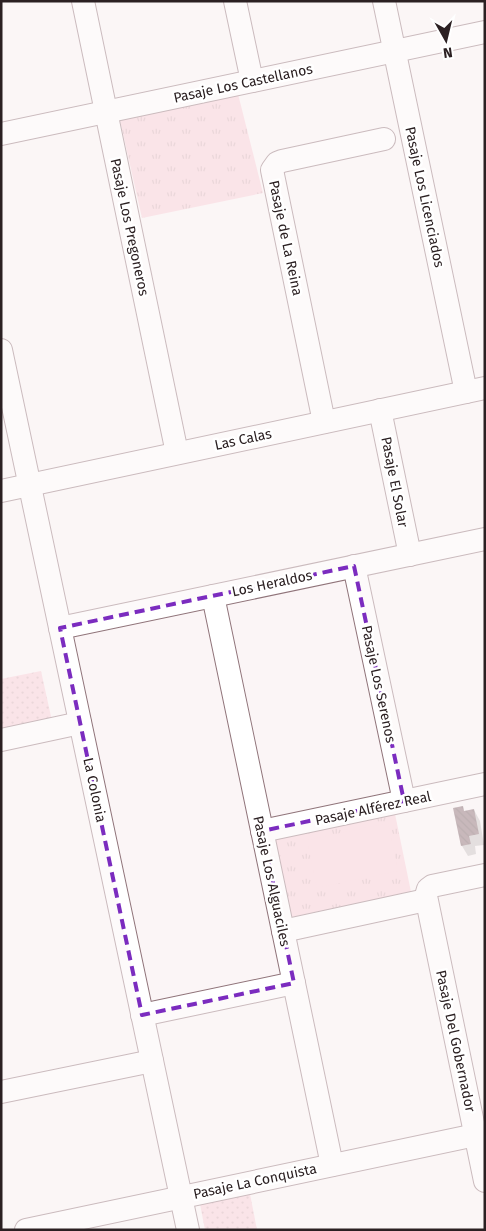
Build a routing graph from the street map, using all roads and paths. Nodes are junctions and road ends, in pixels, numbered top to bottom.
1 (83, 1) edge
2 (235, 1) edge
3 (384, 1) edge
4 (485, 32) edge
5 (395, 51) junction
6 (252, 81) junction
7 (106, 112) junction
8 (1, 134) edge
9 (384, 140) dead end
10 (1, 350) edge
11 (476, 390) edge
12 (380, 410) junction
13 (324, 422) junction
14 (178, 453) junction
15 (30, 485) junction
16 (1, 491) edge
17 (485, 539) edge
18 (410, 555) junction
19 (354, 566) junction
20 (213, 596) junction
21 (60, 628) junction
22 (80, 723) junction
23 (1, 740) edge
24 (485, 784) edge
25 (404, 801) junction
26 (262, 831) junction
27 (485, 875) edge
28 (426, 900) junction
29 (283, 930) junction
30 (294, 983) junction
31 (142, 1015) junction
32 (152, 1061) junction
33 (1, 1092) edge
34 (480, 1134) edge
35 (332, 1166) junction
36 (485, 1181) edge
37 (181, 1197) junction
38 (26, 1230) edge
39 (188, 1230) edge

1 - 7 street, Pasaje Los Pregoneros
2 - 6 street
3 - 5 street, Pasaje Los Licenciados
4 - 5 street, Pasaje Los Castellanos
5 - 6 street, Pasaje Los Castellanos
5 - 11 street, Pasaje Los Licenciados
6 - 7 street, Pasaje Los Castellanos
7 - 8 street, Pasaje Los Castellanos
7 - 14 street, Pasaje Los Pregoneros
9 - 13 street, Pasaje de La Reina
10 - 15 street, La Colonia
11 - 12 street, Las Calas
12 - 13 street, Las Calas
12 - 18 street, Pasaje El Solar
13 - 14 street, Las Calas
14 - 15 street, Las Calas
15 - 16 street, Las Calas
15 - 21 street, La Colonia
17 - 18 street, Los Heraldos
18 - 19 street, Los Heraldos
19 - 20 street, Los Heraldos
19 - 25 street, Pasaje Los Serenos
20 - 21 street, Los Heraldos
20 - 26 street, Pasaje Los Alguaciles
21 - 22 street, La Colonia
22 - 23 street
22 - 31 street, La Colonia
24 - 25 street, Pasaje Alférez Real
25 - 26 street, Pasaje Alférez Real
26 - 29 street, Pasaje Los Alguaciles
27 - 28 street
28 - 29 street
28 - 34 street, Pasaje Del Gobernador
29 - 30 street, Pasaje Los Alguaciles
30 - 31 street
30 - 35 street, Pasaje Los Alguaciles
31 - 32 street, La Colonia
32 - 33 street
32 - 37 street, La Colonia
34 - 35 street, Pasaje La Conquista
34 - 36 street, Pasaje Del Gobernador
35 - 37 street, Pasaje La Conquista
37 - 38 street, Pasaje La Conquista
37 - 39 street, La Colonia

